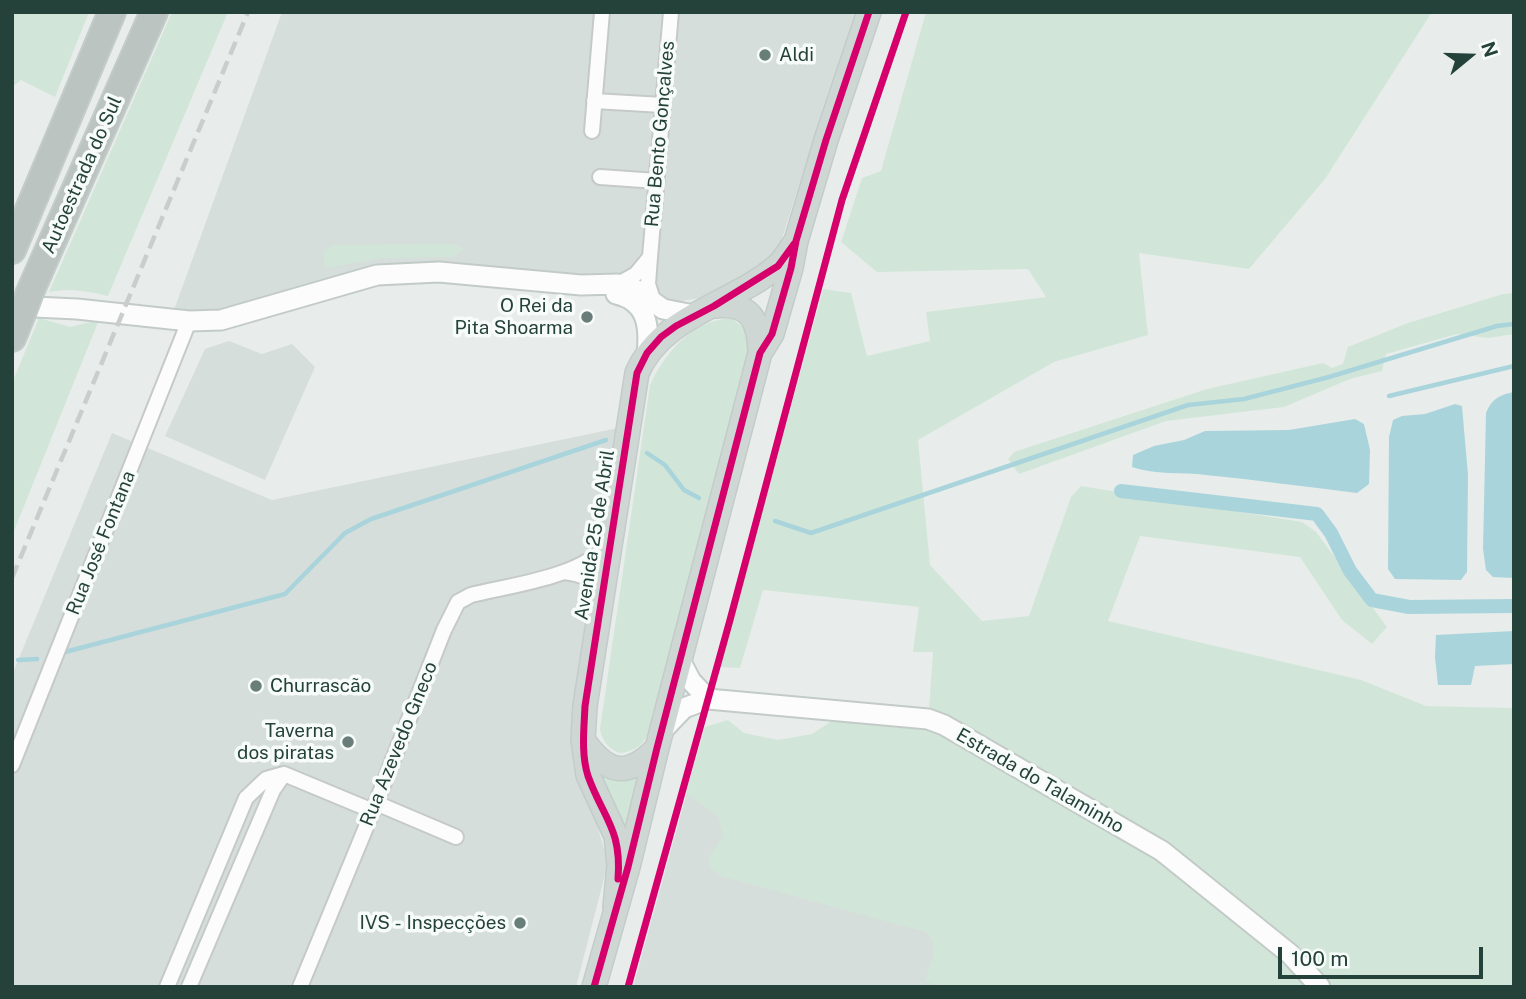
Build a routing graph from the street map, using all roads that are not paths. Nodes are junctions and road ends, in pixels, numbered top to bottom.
1 (112, 12) edge
2 (154, 12) edge
3 (602, 12) edge
4 (671, 12) edge
5 (869, 12) edge
6 (594, 101) junction
7 (663, 106) junction
8 (592, 131) dead end
9 (600, 177) dead end
10 (657, 181) junction
11 (796, 241) junction
12 (12, 250) edge
13 (650, 257) junction
14 (618, 284) junction
15 (581, 285) junction
16 (654, 303) junction
17 (704, 311) junction
18 (19, 313) edge
19 (189, 321) junction
20 (647, 353) junction
21 (760, 354) junction
22 (611, 541) junction
23 (562, 572) junction
24 (601, 602) junction
25 (680, 660) junction
26 (708, 699) junction
27 (583, 740) junction
28 (659, 740) junction
29 (12, 765) edge
30 (284, 774) junction
31 (374, 807) junction
32 (456, 837) dead end
33 (615, 907) junction
34 (167, 987) edge
35 (190, 987) edge
36 (300, 987) edge
37 (594, 987) edge
38 (1320, 987) edge

1 - 12 highway, Autoestrada do Sul
2 - 18 highway, Autoestrada do Sul
3 - 6 street
4 - 7 street, Rua Bento Gonçalves
5 - 11 main road, Avenida 25 de Abril
6 - 7 street
6 - 8 street
7 - 10 street, Rua Bento Gonçalves
9 - 10 street
10 - 13 street, Rua Bento Gonçalves
11 - 17 main road, Avenida 25 de Abril
11 - 21 main road, Avenida 25 de Abril
13 - 14 street
13 - 16 street, Rua Bento Gonçalves
14 - 15 street
14 - 16 street
15 - 19 street
15 - 20 street
16 - 17 street
17 - 20 main road, Avenida 25 de Abril
17 - 21 main road, Avenida 25 de Abril
18 - 19 street
19 - 29 street, Rua José Fontana
20 - 22 main road, Avenida 25 de Abril
21 - 25 main road, Avenida 25 de Abril
22 - 23 street, Rua Azevedo Gneco
22 - 24 main road, Avenida 25 de Abril
23 - 24 street
23 - 31 street, Rua Azevedo Gneco
24 - 27 main road, Avenida 25 de Abril
25 - 26 street
25 - 28 main road, Avenida 25 de Abril
26 - 28 street
26 - 38 street, Estrada do Talaminho
27 - 28 main road
27 - 33 main road, Avenida 25 de Abril
28 - 33 main road, Avenida 25 de Abril
30 - 31 street
30 - 34 street
30 - 35 street
31 - 32 street
31 - 36 street, Rua Azevedo Gneco
33 - 37 main road, Avenida 25 de Abril

